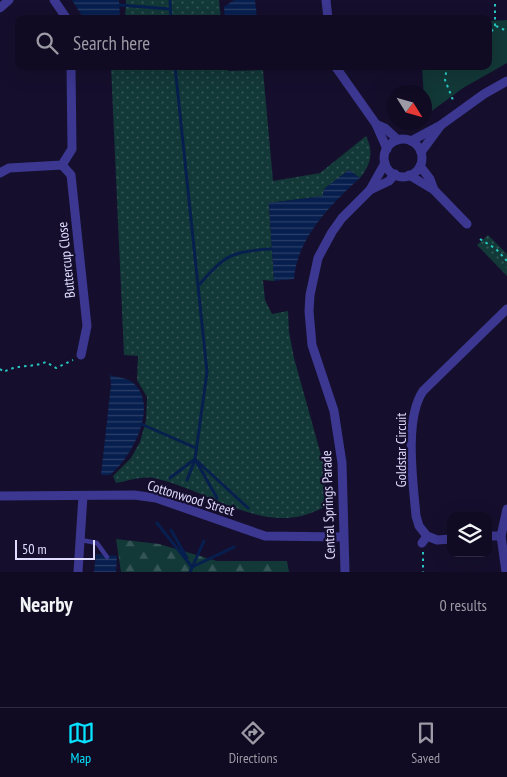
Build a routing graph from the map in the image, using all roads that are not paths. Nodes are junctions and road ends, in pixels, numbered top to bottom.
1 (9, 0) edge
2 (54, 0) edge
3 (326, 0) edge
4 (0, 8) edge
5 (64, 15) edge
6 (328, 15) edge
7 (71, 70) edge
8 (338, 70) edge
9 (507, 81) edge
10 (376, 124) junction
11 (441, 125) junction
12 (398, 140) junction
13 (411, 141) junction
14 (387, 149) junction
15 (421, 152) junction
16 (386, 163) junction
17 (62, 164) junction
18 (420, 166) junction
19 (0, 173) edge
20 (395, 174) junction
21 (409, 176) junction
22 (370, 190) junction
23 (434, 190) junction
24 (467, 224) dead end
25 (507, 309) edge
26 (82, 355) road end
27 (0, 496) edge
28 (83, 496) junction
29 (507, 509) edge
30 (492, 536) edge
31 (501, 536) junction
32 (343, 537) junction
33 (447, 539) edge
34 (82, 540) junction
35 (107, 557) dead end
36 (78, 572) edge
37 (345, 572) edge
38 (506, 572) edge

1 - 4 street
2 - 5 street
3 - 6 street
7 - 17 street
8 - 10 street
9 - 11 street
10 - 12 street
10 - 14 street
11 - 13 street
11 - 15 street
12 - 13 street
12 - 14 street
13 - 15 street
14 - 16 street
15 - 18 street
16 - 20 street
16 - 22 street, Central Springs Parade
17 - 19 street
17 - 26 street, Buttercup Close
18 - 21 street
18 - 23 street
20 - 21 street
20 - 22 street, Central Springs Parade
21 - 23 street
22 - 32 street, Central Springs Parade
23 - 24 street
25 - 33 street, Goldstar Circuit
27 - 28 street, Cottonwood Street
28 - 32 street, Cottonwood Street
28 - 34 street
29 - 31 street
30 - 31 street
31 - 38 street
32 - 37 street, Central Springs Parade
34 - 35 lane
34 - 36 street

